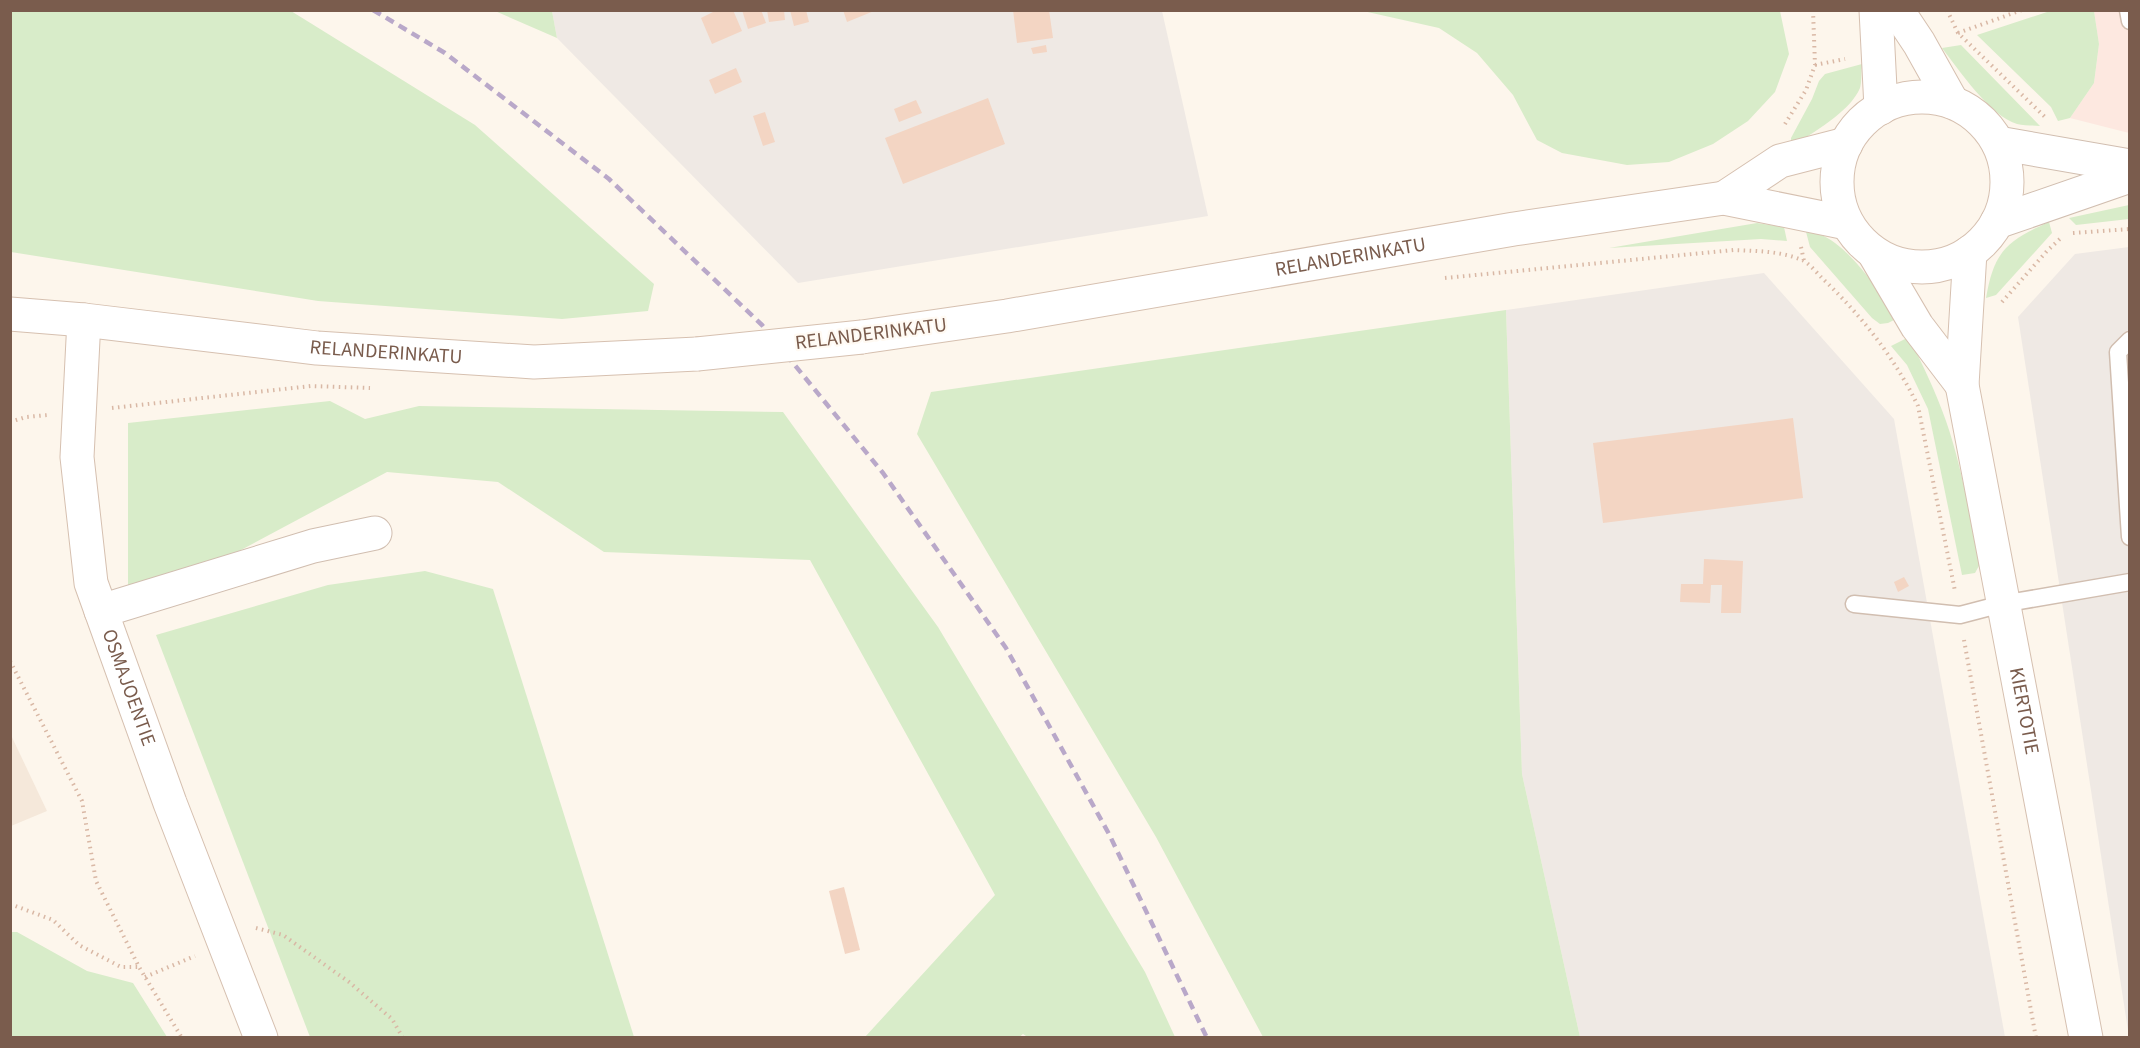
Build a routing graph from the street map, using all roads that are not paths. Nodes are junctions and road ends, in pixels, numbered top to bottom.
1 (1876, 10) edge
2 (1897, 10) edge
3 (2128, 10) edge
4 (2130, 21) edge
5 (1952, 102) junction
6 (1881, 108) junction
7 (1998, 143) junction
8 (1846, 144) junction
9 (2130, 166) edge
10 (2130, 176) edge
11 (1724, 198) junction
12 (1997, 222) junction
13 (1847, 223) junction
14 (1970, 252) junction
15 (1874, 253) junction
16 (10, 314) edge
17 (84, 320) junction
18 (2130, 340) edge
19 (1962, 385) junction
20 (375, 533) dead end
21 (2130, 537) edge
22 (2130, 582) edge
23 (1854, 604) dead end
24 (2002, 604) junction
25 (101, 611) junction
26 (261, 1038) edge
27 (2086, 1038) edge

1 - 6 main road
2 - 5 main road
3 - 4 lane
5 - 6 main road
5 - 7 main road
6 - 8 main road
7 - 9 main road
7 - 12 main road
8 - 11 main road, RELANDERINKATU
8 - 13 main road
10 - 12 main road
11 - 13 main road, RELANDERINKATU
11 - 17 main road, RELANDERINKATU, bridge
12 - 14 main road
13 - 15 main road
14 - 15 main road
14 - 19 main road, KIERTOTIE
15 - 19 main road, KIERTOTIE
16 - 17 main road, RELANDERINKATU
17 - 25 main road, OSMAJOENTIE
18 - 21 lane
19 - 24 main road, KIERTOTIE
20 - 25 main road
22 - 24 lane
23 - 24 lane
24 - 27 main road, KIERTOTIE
25 - 26 main road, OSMAJOENTIE

